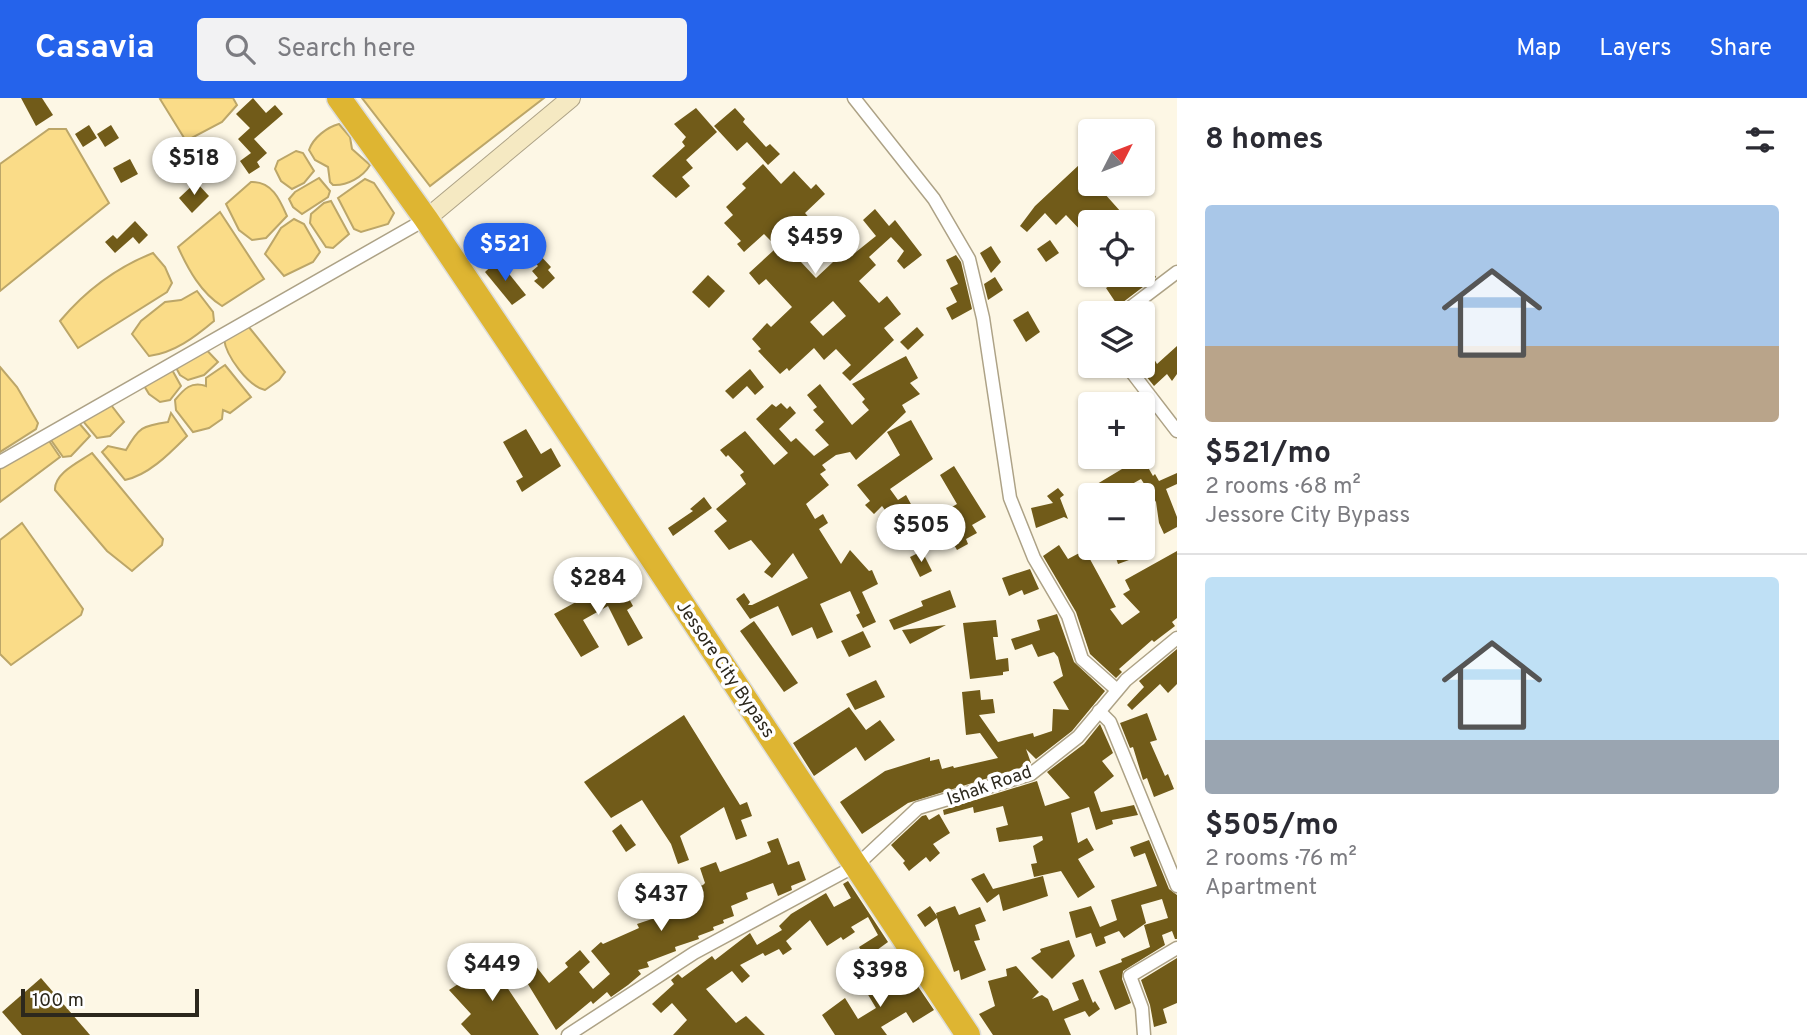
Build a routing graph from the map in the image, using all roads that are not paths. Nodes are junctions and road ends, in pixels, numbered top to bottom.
1 (339, 98) edge
2 (570, 98) edge
3 (854, 98) edge
4 (426, 219) junction
5 (1177, 272) edge
6 (1139, 301) edge
7 (1136, 378) edge
8 (1177, 431) edge
9 (0, 462) edge
10 (1177, 638) edge
11 (1117, 690) junction
12 (1100, 712) junction
13 (857, 865) junction
14 (1177, 886) edge
15 (1177, 948) edge
16 (568, 1035) edge
17 (968, 1035) edge
18 (1144, 1035) edge

1 - 4 highway, Jessore City Bypass
2 - 4 street
3 - 11 street
4 - 9 street
4 - 13 highway, Jessore City Bypass
5 - 6 street
7 - 8 street
10 - 11 street, Ishak Road
11 - 12 street, Ishak Road
12 - 13 street, Ishak Road
12 - 14 street
13 - 16 street, Ishak Road
13 - 17 highway, Jessore City Bypass
15 - 18 street

